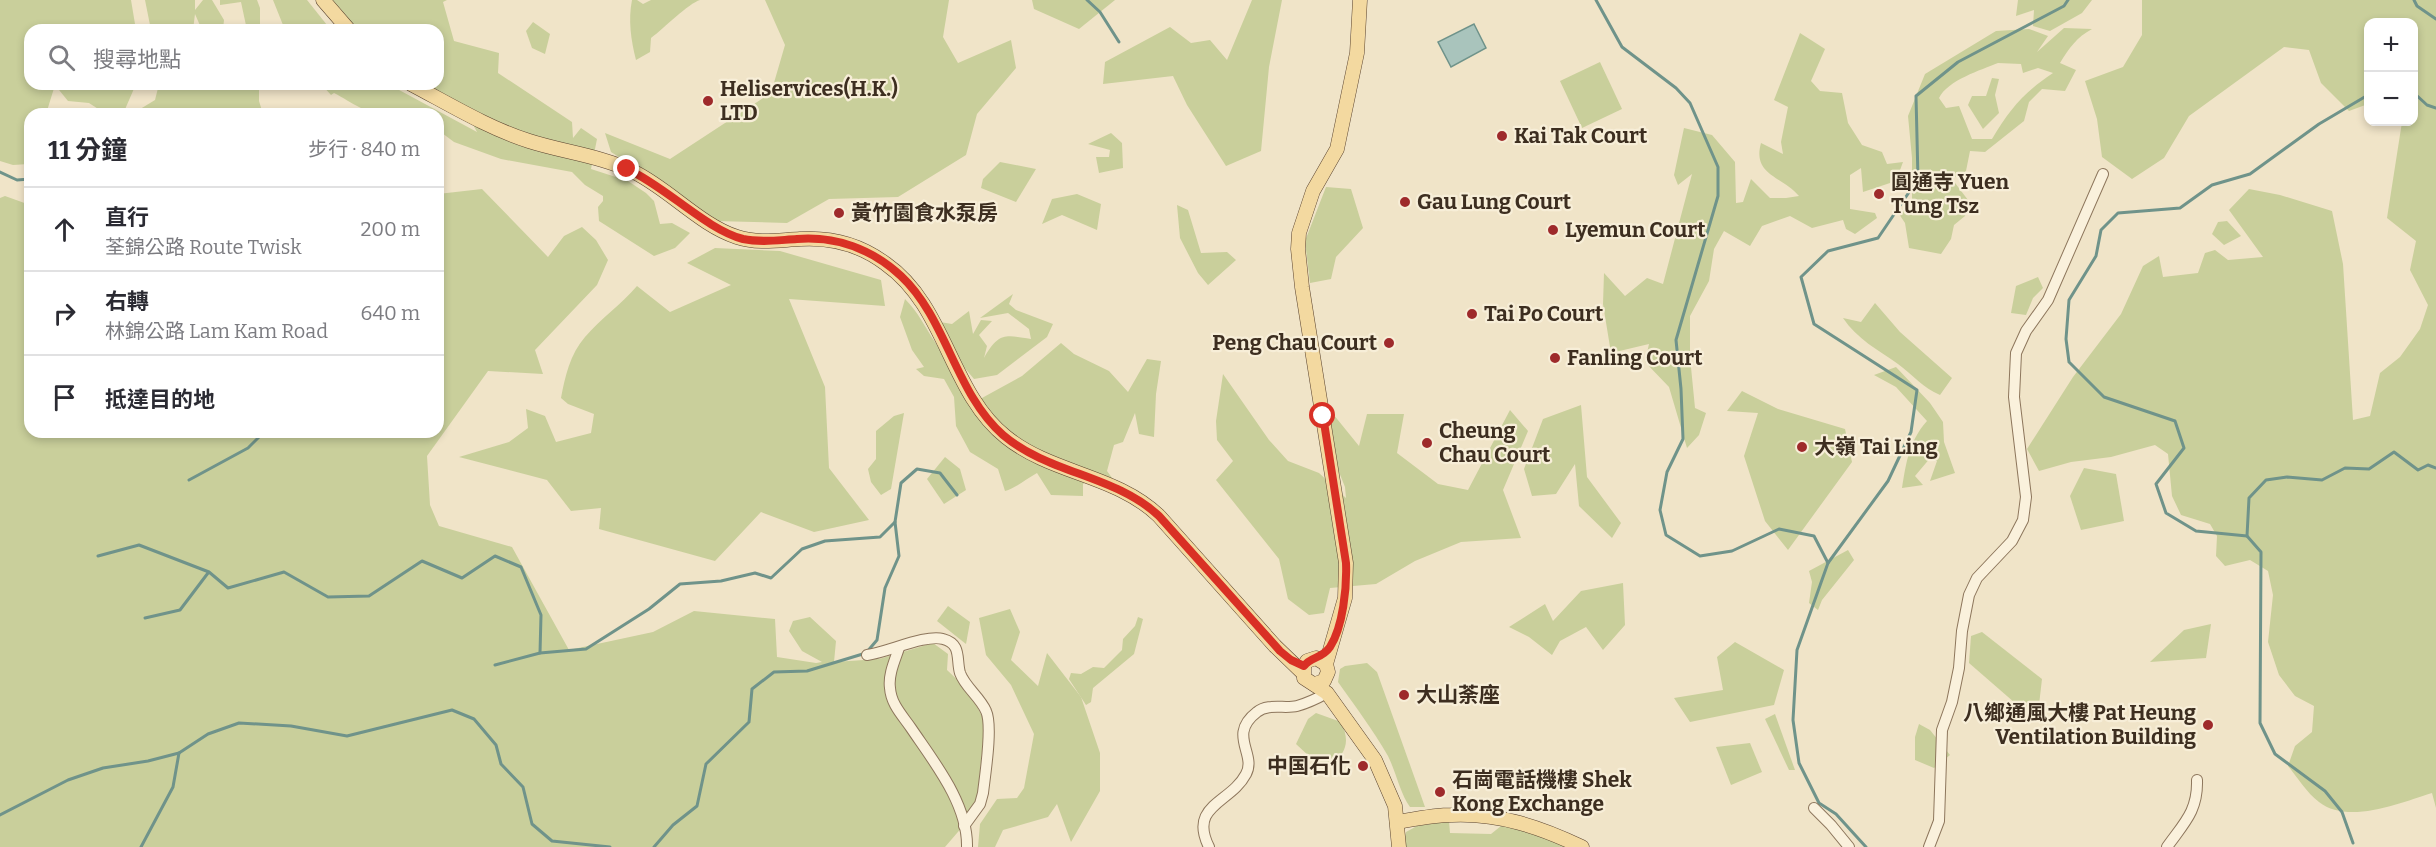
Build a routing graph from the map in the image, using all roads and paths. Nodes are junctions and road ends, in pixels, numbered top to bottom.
1 (322, 0) edge
2 (1360, 0) edge
3 (344, 24) edge
4 (423, 90) edge
5 (2103, 174) dead end
6 (899, 648) junction
7 (867, 655) dead end
8 (1322, 661) junction
9 (1299, 666) junction
10 (1322, 686) junction
11 (2196, 780) dead end
12 (1814, 808) dead end
13 (1397, 822) junction
14 (964, 826) junction
15 (967, 847) edge
16 (1209, 847) edge
17 (1399, 847) edge
18 (1581, 847) edge
19 (1849, 847) edge
20 (1929, 847) edge
21 (2167, 847) edge

1 - 3 main road
2 - 8 main road
4 - 9 main road
5 - 20 street
6 - 7 street
6 - 14 street
6 - 14 street
8 - 9 main road
8 - 10 main road
9 - 10 main road
10 - 13 main road
10 - 16 street
11 - 21 street
12 - 19 street
13 - 17 main road
13 - 18 main road
14 - 15 street

